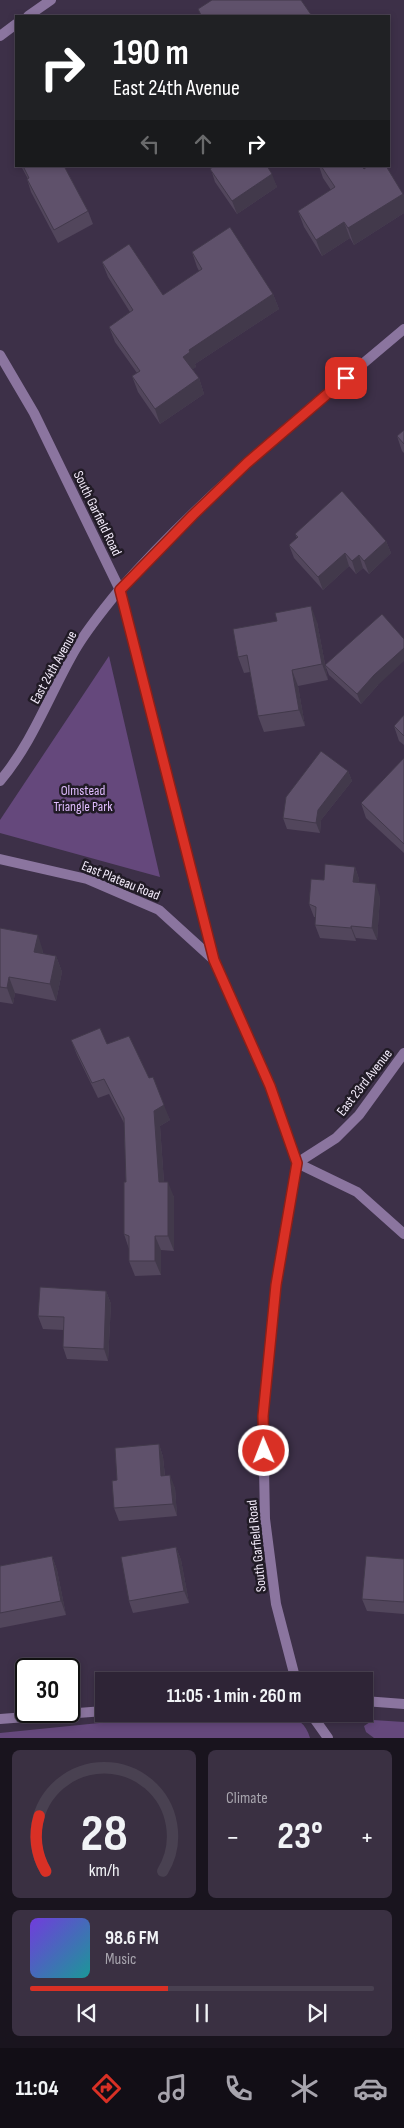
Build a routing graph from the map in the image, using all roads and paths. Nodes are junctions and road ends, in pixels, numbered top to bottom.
1 (51, 0) edge
2 (29, 15) edge
3 (15, 25) edge
4 (0, 36) edge
5 (404, 329) edge
6 (0, 356) edge
7 (120, 590) junction
8 (0, 781) edge
9 (0, 859) edge
10 (214, 960) junction
11 (404, 1053) edge
12 (297, 1163) junction
13 (404, 1234) edge
14 (294, 1672) edge
15 (373, 1702) edge
16 (404, 1704) edge
17 (95, 1712) edge
18 (0, 1719) edge
19 (317, 1722) edge
20 (328, 1738) edge

1 - 2 street
3 - 4 street
5 - 7 street, East 24th Avenue
6 - 7 street, South Garfield Road
7 - 8 street, East 24th Avenue
7 - 10 street, South Garfield Road
9 - 10 street, East Plateau Road
10 - 12 street, South Garfield Road
11 - 12 street, East 23rd Avenue
12 - 13 street
12 - 14 street, South Garfield Road
15 - 16 street
17 - 18 street
19 - 20 street

